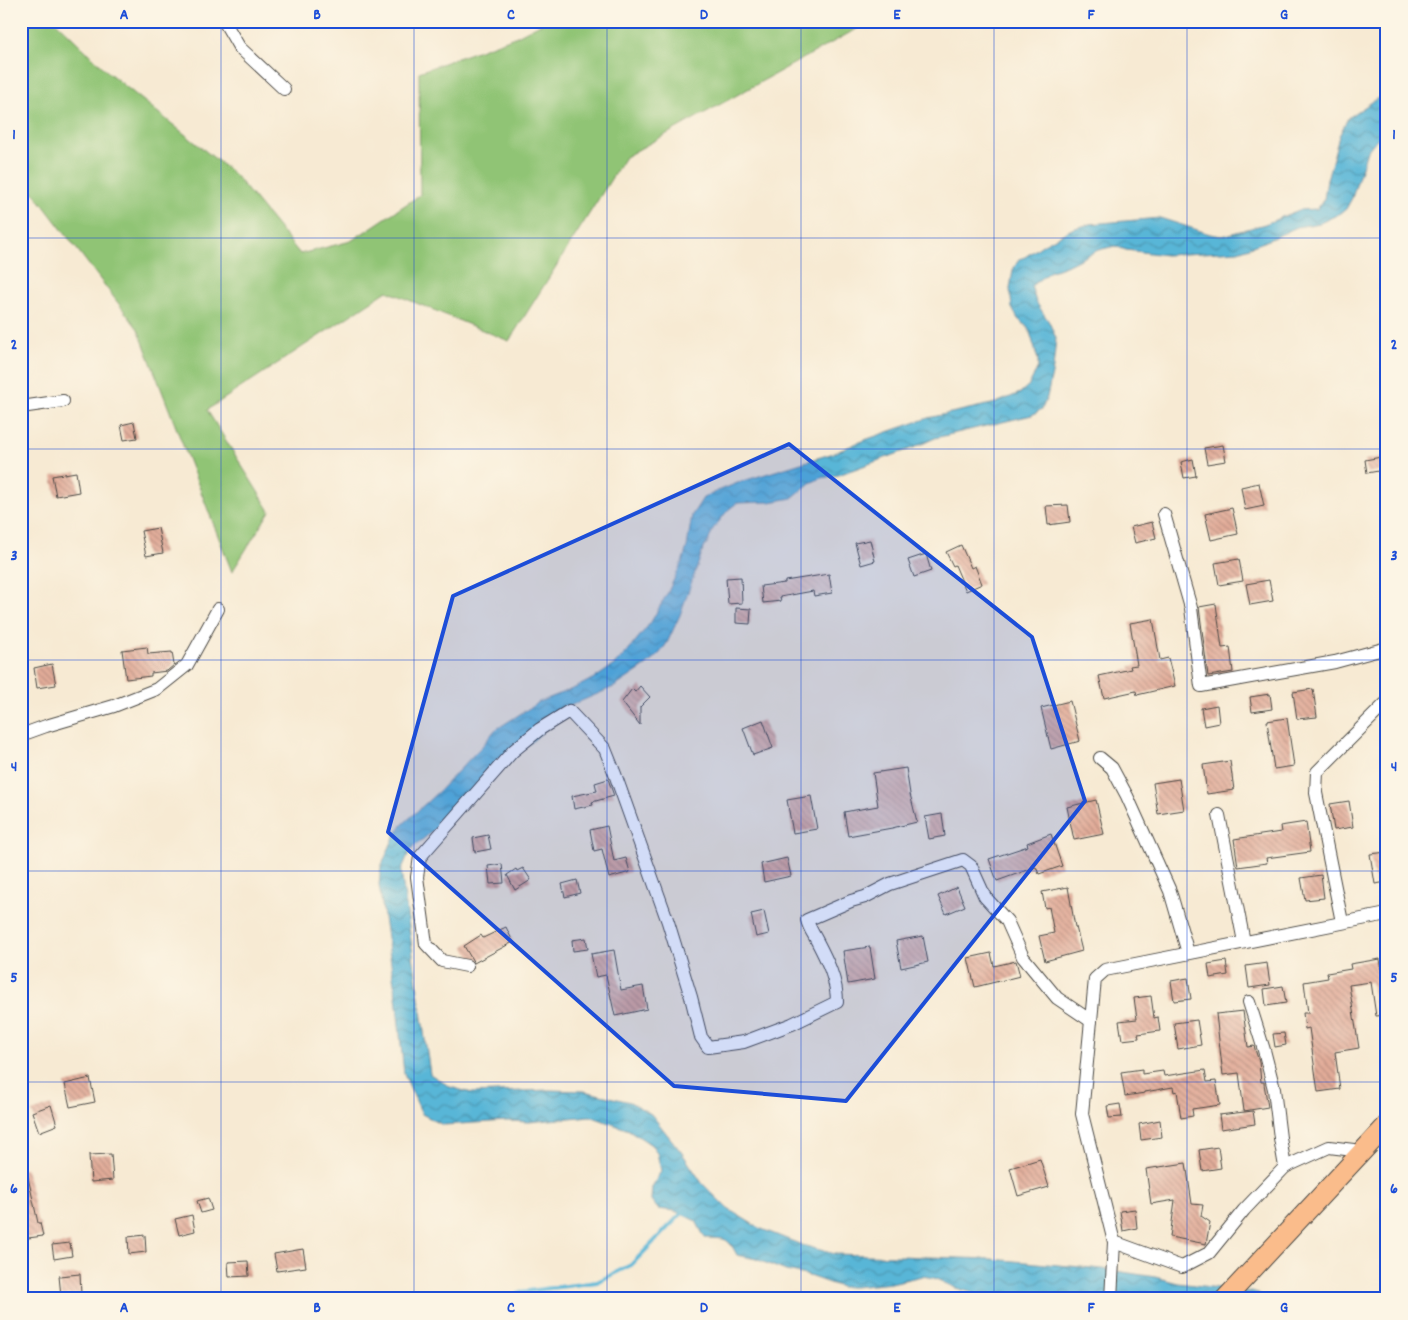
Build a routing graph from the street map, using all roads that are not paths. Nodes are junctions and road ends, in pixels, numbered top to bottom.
1 (224, 21) edge
2 (284, 89) dead end
3 (63, 401) dead end
4 (21, 407) edge
5 (1164, 514) dead end
6 (218, 610) dead end
7 (1387, 648) edge
8 (1385, 704) dead end
9 (21, 736) edge
10 (1100, 758) dead end
11 (1219, 815) dead end
12 (1387, 914) edge
13 (1342, 922) junction
14 (1244, 942) junction
15 (1188, 953) junction
16 (467, 966) dead end
17 (1249, 1002) dead end
18 (1091, 1021) junction
19 (1387, 1125) edge
20 (1362, 1151) junction
21 (1285, 1167) junction
22 (1114, 1242) junction
23 (1111, 1299) edge
24 (1225, 1299) edge

1 - 2 street
3 - 4 street
5 - 7 street
6 - 9 street
8 - 13 street
10 - 15 street
11 - 14 street
12 - 13 street
13 - 14 street
14 - 15 street
15 - 18 street
16 - 18 street
17 - 21 street
18 - 22 street
19 - 20 highway
20 - 21 street
20 - 24 highway
21 - 22 street
22 - 23 street

